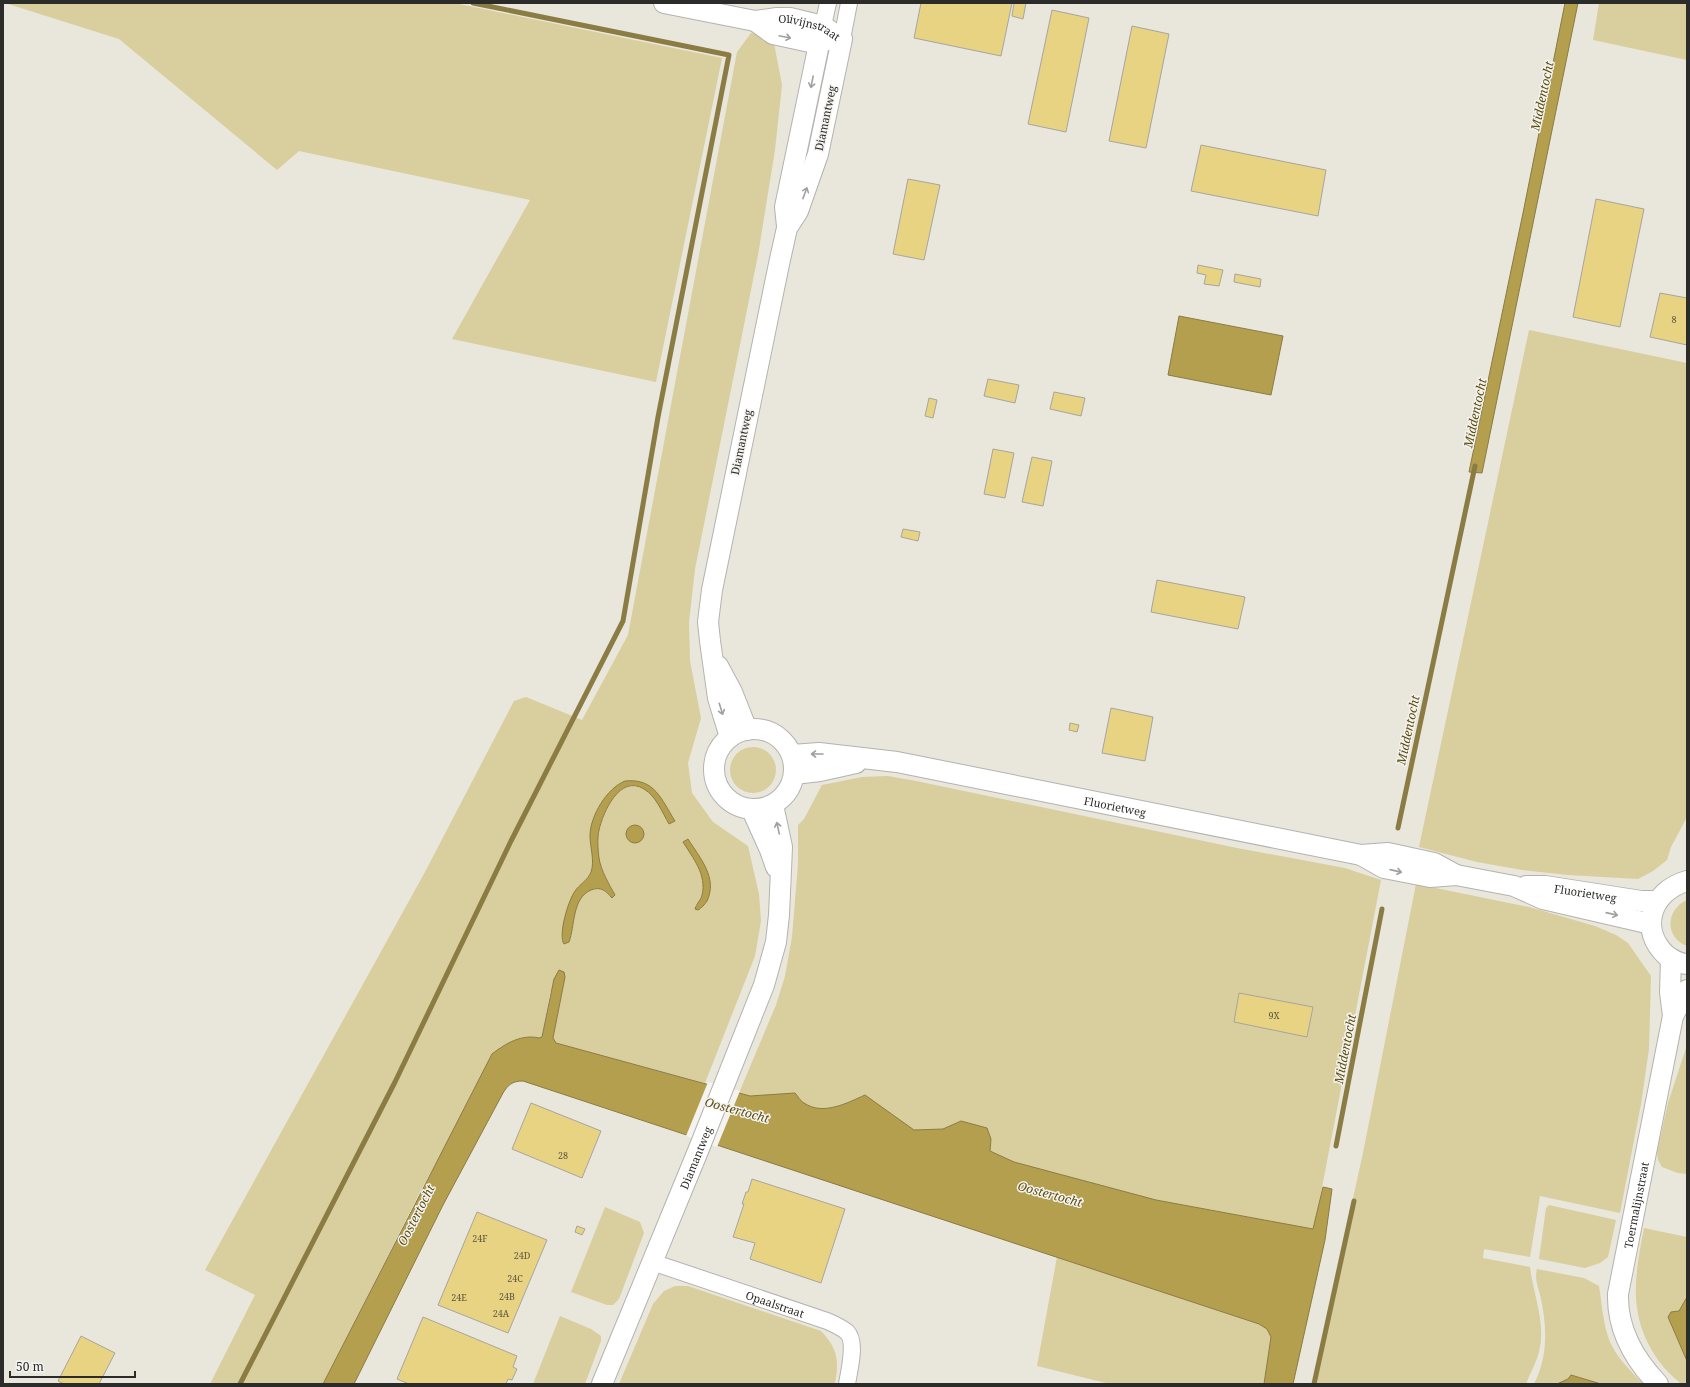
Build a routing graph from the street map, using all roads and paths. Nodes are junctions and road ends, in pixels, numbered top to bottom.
1 (664, 3) edge
2 (828, 3) edge
3 (849, 3) edge
4 (821, 35) junction
5 (842, 39) junction
6 (787, 228) junction
7 (738, 733) junction
8 (792, 755) junction
9 (869, 760) junction
10 (794, 774) junction
11 (774, 805) junction
12 (752, 810) junction
13 (780, 879) junction
14 (1687, 881) edge
15 (1514, 886) junction
16 (1657, 901) junction
17 (1652, 924) junction
18 (1679, 962) edge
19 (1687, 990) edge
20 (1673, 1016) junction
21 (652, 1262) junction
22 (602, 1384) edge
23 (847, 1384) edge
24 (1658, 1384) edge

1 - 4 street, Olivijnstraat
2 - 4 street, Diamantweg
3 - 5 street, Diamantweg
4 - 5 street, Olivijnstraat
4 -> 6 street, Diamantweg
6 -> 5 street, Diamantweg
6 - 7 street, Diamantweg
7 - 8 street
7 - 12 street
9 -> 8 street, Fluorietweg
8 - 10 street
9 - 10 street, Fluorietweg
9 - 15 street, Fluorietweg
10 - 11 street
11 - 12 street
13 -> 11 street, Diamantweg
12 - 13 street, Diamantweg
13 - 21 street, Diamantweg
14 - 16 street
15 - 16 street, Fluorietweg
15 -> 17 street, Fluorietweg
16 - 17 street
17 - 18 street
18 - 20 street, Toermalijnstraat
19 - 20 street, Toermalijnstraat
20 - 24 street, Toermalijnstraat
21 - 22 street, Diamantweg
21 - 23 street, Opaalstraat

